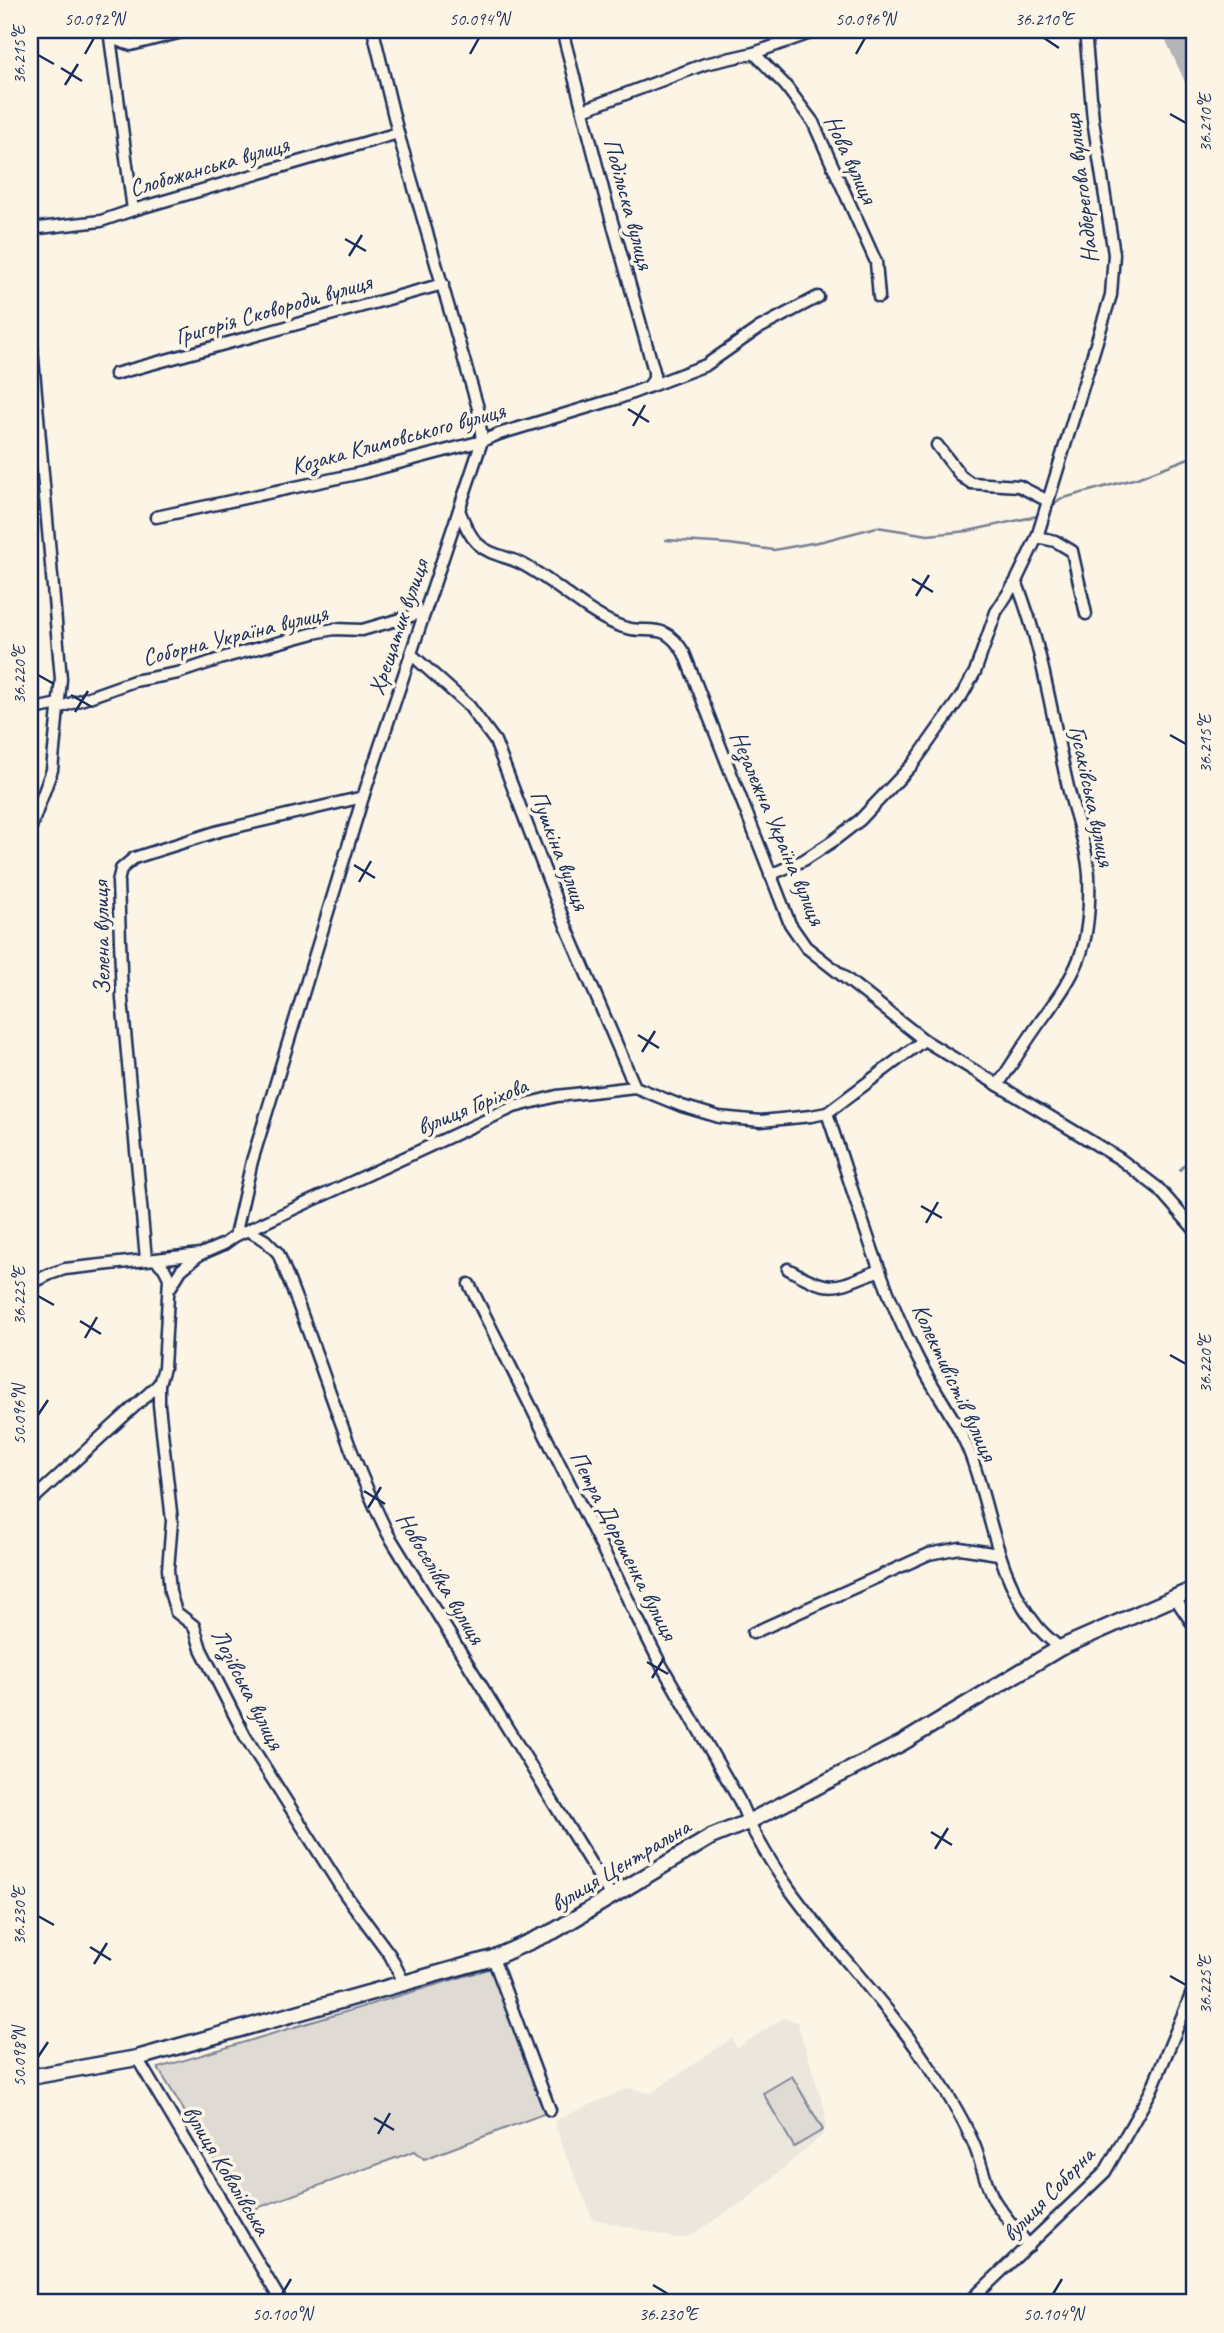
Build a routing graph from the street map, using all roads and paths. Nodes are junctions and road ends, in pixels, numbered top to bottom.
1 (111, 30) edge
2 (190, 30) edge
3 (373, 30) edge
4 (562, 30) edge
5 (819, 30) edge
6 (1085, 30) edge
7 (754, 53) junction
8 (583, 110) junction
9 (398, 132) junction
10 (133, 209) junction
11 (30, 229) edge
12 (443, 284) junction
13 (818, 297) dead end
14 (879, 297) dead end
15 (30, 325) edge
16 (115, 374) dead end
17 (648, 388) junction
18 (482, 441) junction
19 (937, 445) dead end
20 (1048, 501) junction
21 (459, 510) junction
22 (156, 517) dead end
23 (1037, 537) junction
24 (1016, 582) junction
25 (425, 612) junction
26 (1086, 614) dead end
27 (411, 654) junction
28 (58, 706) junction
29 (30, 710) edge
30 (363, 797) junction
31 (30, 830) edge
32 (771, 874) junction
33 (924, 1040) junction
34 (999, 1084) junction
35 (635, 1087) junction
36 (827, 1113) junction
37 (1194, 1228) edge
38 (249, 1231) junction
39 (235, 1236) junction
40 (201, 1254) junction
41 (151, 1259) junction
42 (788, 1269) dead end
43 (880, 1270) junction
44 (30, 1284) edge
45 (469, 1284) dead end
46 (169, 1292) junction
47 (159, 1384) junction
48 (30, 1502) edge
49 (998, 1554) junction
50 (1194, 1589) edge
51 (1175, 1598) junction
52 (1194, 1626) edge
53 (753, 1633) dead end
54 (1060, 1648) junction
55 (748, 1822) junction
56 (612, 1898) junction
57 (493, 1958) junction
58 (405, 1985) junction
59 (1194, 1988) edge
60 (137, 2059) junction
61 (30, 2077) edge
62 (550, 2110) dead end
63 (1029, 2246) junction
64 (282, 2303) edge
65 (968, 2303) edge

1 - 2 street
1 - 10 street
3 - 9 street, Хрещатик вулиця
4 - 8 street, Подільска вулиця
5 - 7 street
6 - 20 street, Надберегова вулиця
7 - 8 street
7 - 14 street, Нова вулиця
8 - 17 street, Подільска вулиця
9 - 10 street, Слобожанська вулиця
9 - 12 street, Хрещатик вулиця
10 - 11 street, Слобожанська вулиця
12 - 16 street, Григорія Сковороди вулиця
12 - 18 street, Хрещатик вулиця
13 - 17 street
15 - 28 street
17 - 18 street, Козака Климовського вулиця
18 - 21 street, Хрещатик вулиця
18 - 22 street, Козака Климовського вулиця
19 - 20 street
20 - 23 street, Надберегова вулиця
21 - 25 street, Хрещатик вулиця
21 - 32 street, Незалежна Україна вулиця
23 - 24 street, Надберегова вулиця
23 - 26 street
24 - 32 street, Надберегова вулиця
24 - 34 street, Гусаківська вулиця
25 - 27 street, Хрещатик вулиця
25 - 28 street, Соборна Україна вулиця
27 - 30 street, Хрещатик вулиця
27 - 35 street, Пушкіна вулиця
28 - 29 street, Соборна Україна вулиця
28 - 31 street
30 - 39 street, Хрещатик вулиця
30 - 41 street, Зелена вулиця
32 - 33 street, Незалежна Україна вулиця
33 - 34 street, Незалежна Україна вулиця
33 - 36 street
34 - 37 street, Незалежна Україна вулиця
35 - 36 street, вулиця Горіхова
35 - 38 street, вулиця Горіхова
36 - 43 street, Колективістів вулиця
38 - 39 street, вулиця Горіхова
38 - 56 street, Новоселівка вулиця
39 - 40 street, вулиця Горіхова
40 - 41 street, вулиця Горіхова
40 - 46 street
41 - 44 street, вулиця Горіхова
41 - 46 street, Лозівська вулиця
42 - 43 street
43 - 49 street, Колективістів вулиця
45 - 55 street, Петра Дорошенка вулиця
46 - 47 street, Лозівська вулиця
47 - 48 street
47 - 58 street, Лозівська вулиця
49 - 53 street
49 - 54 street, Колективістів вулиця
50 - 51 street, вулиця Центральна
51 - 52 street
51 - 54 street, вулиця Центральна
54 - 55 street, вулиця Центральна
55 - 56 street, вулиця Центральна
55 - 63 street, Петра Дорошенка вулиця
56 - 57 street, вулиця Центральна
57 - 58 street, вулиця Центральна
57 - 62 street
58 - 60 street, вулиця Центральна
59 - 63 street, вулиця Соборна
60 - 61 street, вулиця Центральна
60 - 64 street, вулиця Ковалівська
63 - 65 street, вулиця Соборна

